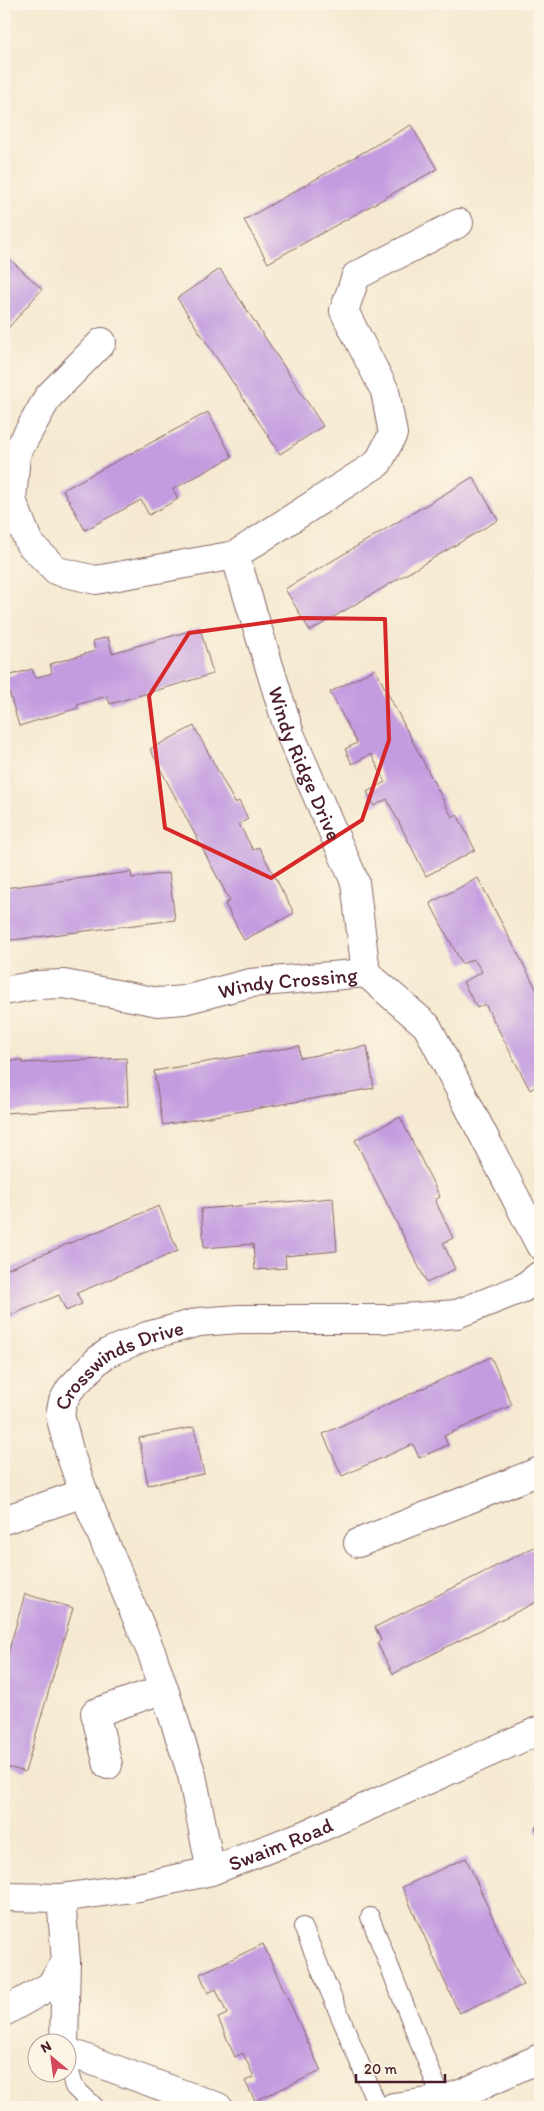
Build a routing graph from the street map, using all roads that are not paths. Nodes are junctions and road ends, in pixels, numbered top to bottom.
1 (459, 223) dead end
2 (102, 342) dead end
3 (235, 555) junction
4 (366, 973) junction
5 (4, 991) edge
6 (540, 1245) edge
7 (540, 1275) edge
8 (540, 1471) edge
9 (84, 1493) junction
10 (4, 1520) edge
11 (358, 1543) dead end
12 (164, 1689) junction
13 (540, 1730) edge
14 (108, 1765) dead end
15 (211, 1871) junction
16 (4, 1897) edge
17 (61, 1898) junction
18 (370, 1917) dead end
19 (303, 1927) dead end
20 (66, 1962) junction
21 (4, 2012) edge
22 (64, 2034) edge
23 (78, 2056) edge
24 (540, 2058) edge
25 (73, 2084) edge
26 (442, 2100) junction
27 (94, 2107) edge
28 (218, 2107) edge
29 (378, 2107) edge
30 (393, 2107) edge

1 - 3 street
2 - 3 street
3 - 4 street, Windy Ridge Drive
4 - 5 street, Windy Crossing
4 - 6 street, Windy Crossing
7 - 9 street, Crosswinds Drive
8 - 11 street
9 - 10 street
9 - 12 street, Crosswinds Drive
12 - 14 street
12 - 15 street, Crosswinds Drive
13 - 15 street, Swaim Road
15 - 17 street, Swaim Road
16 - 17 street, Swaim Road
17 - 20 street
18 - 26 lane
19 - 29 lane
20 - 21 street
20 - 22 street
23 - 28 street
24 - 26 street
25 - 27 lane
26 - 30 street

